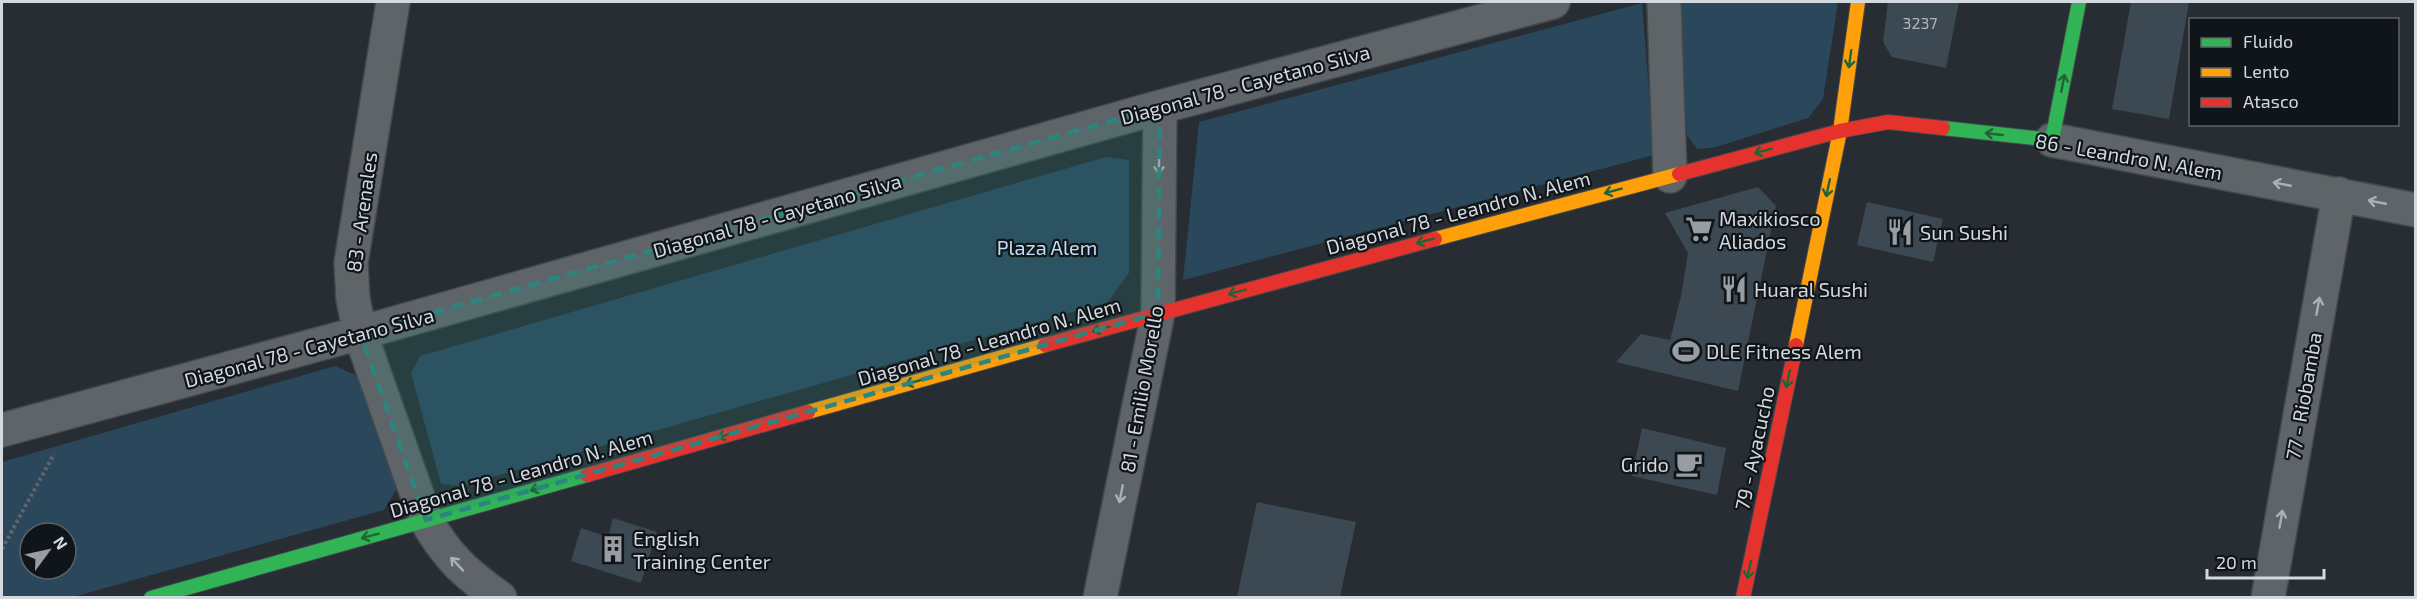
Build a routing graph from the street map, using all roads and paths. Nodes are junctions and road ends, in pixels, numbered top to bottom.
1 (393, 2) edge
2 (1553, 2) edge
3 (1664, 2) edge
4 (1858, 2) edge
5 (2079, 2) edge
6 (1160, 106) junction
7 (1840, 131) junction
8 (2052, 140) junction
9 (1670, 176) junction
10 (2339, 194) junction
11 (2415, 210) edge
12 (1158, 313) junction
13 (360, 333) junction
14 (79, 409) junction
15 (2, 430) edge
16 (426, 520) junction
17 (2, 549) edge
18 (151, 597) edge
19 (500, 597) edge
20 (1100, 597) edge
21 (1743, 597) edge
22 (2268, 597) edge

1 - 13 street, 83 - Arenales
2 - 6 street, Diagonal 78 - Cayetano Silva
3 - 9 street
4 -> 7 street, 79 - Ayacucho
8 -> 5 street
6 -> 12 street, 81 - Emilio Morello
6 - 13 street, Diagonal 78 - Cayetano Silva
8 -> 7 street, 86 - Leandro N. Alem
7 -> 9 street, Diagonal 78 - Leandro N. Alem
7 -> 21 street, 79 - Ayacucho
10 -> 8 street, 86 - Leandro N. Alem
9 -> 12 street, Diagonal 78 - Leandro N. Alem
11 -> 10 street, 86 - Leandro N. Alem
22 -> 10 street, 77 - Riobamba
12 -> 16 street, Diagonal 78 - Leandro N. Alem
12 -> 20 street, 81 - Emilio Morello
13 - 14 street, Diagonal 78 - Cayetano Silva
13 - 16 street, 83 - Arenales
14 - 15 street, Diagonal 78 - Cayetano Silva
14 - 17 path
16 -> 18 street, Diagonal 78 - Leandro N. Alem
19 -> 16 street, 83 - Arenales

